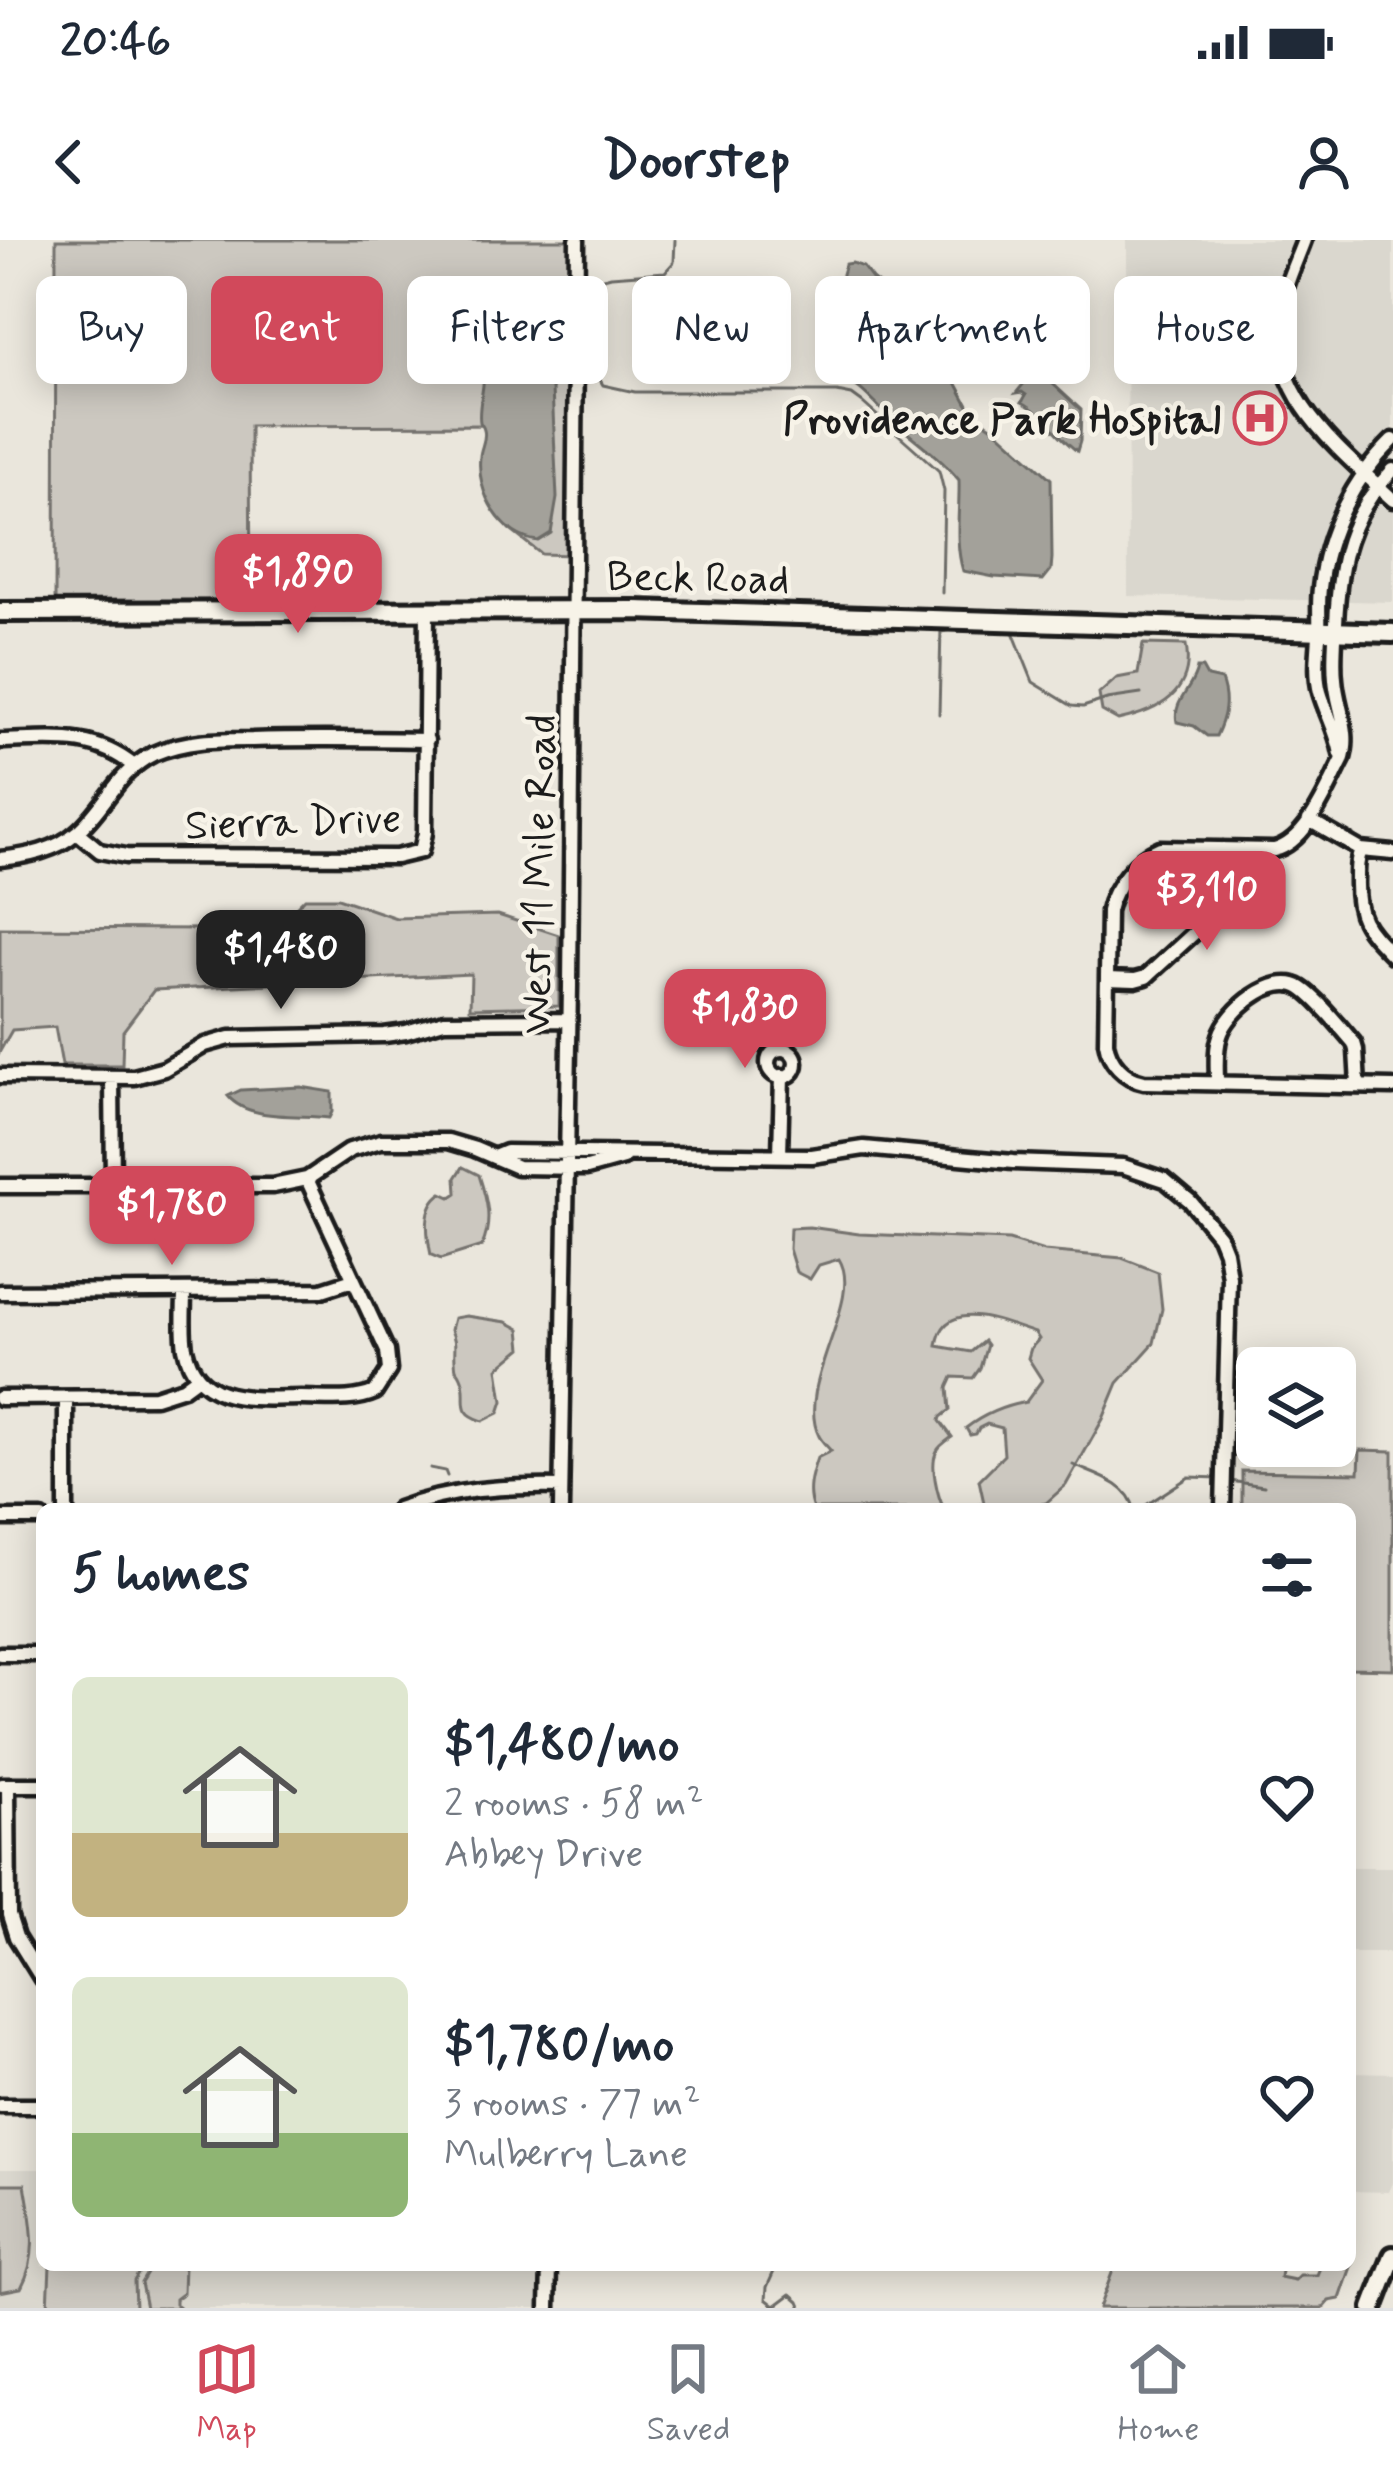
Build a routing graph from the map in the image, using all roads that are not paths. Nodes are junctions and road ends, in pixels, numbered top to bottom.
1 (577, 240) edge
2 (1304, 240) edge
3 (1393, 440) edge
4 (1393, 470) edge
5 (1364, 473) junction
6 (1377, 485) junction
7 (1393, 500) edge
8 (428, 609) junction
9 (573, 609) junction
10 (0, 612) edge
11 (1328, 631) junction
12 (1393, 633) edge
13 (1335, 685) junction
14 (1319, 686) junction
15 (1335, 713) junction
16 (427, 740) junction
17 (0, 741) edge
18 (134, 766) junction
19 (1309, 820) junction
20 (77, 832) junction
21 (1223, 849) junction
22 (1361, 850) junction
23 (1393, 853) edge
24 (0, 859) edge
25 (1393, 956) edge
26 (1107, 979) junction
27 (569, 1020) junction
28 (0, 1076) edge
29 (782, 1076) dead end
30 (112, 1077) junction
31 (1217, 1083) junction
32 (1358, 1086) junction
33 (1393, 1087) edge
34 (780, 1155) junction
35 (566, 1160) junction
36 (308, 1179) junction
37 (112, 1185) junction
38 (0, 1186) edge
39 (353, 1280) junction
40 (0, 1292) edge
41 (184, 1292) junction
42 (198, 1377) junction
43 (0, 1398) edge
44 (66, 1399) junction
45 (561, 1487) junction
46 (65, 1503) edge
47 (416, 1503) edge
48 (561, 1503) edge
49 (1223, 1503) edge
50 (0, 1518) edge
51 (36, 1518) edge
52 (0, 1654) edge
53 (36, 1654) edge
54 (4, 1785) edge
55 (36, 1785) edge
56 (36, 1969) edge
57 (0, 2106) edge
58 (36, 2106) edge
59 (1393, 2256) edge
60 (549, 2271) edge
61 (548, 2308) edge
62 (1373, 2308) edge

1 - 9 street, West 11 Mile Road
2 - 5 street
3 - 5 street
4 - 6 street
5 - 6 street
5 - 11 street
6 - 7 street
6 - 11 street
8 - 9 main road, Beck Road
8 - 10 main road, Beck Road
8 - 16 street, Sierra Drive
9 - 11 main road, Beck Road
9 - 27 street, West 11 Mile Road
11 - 12 main road, Beck Road
11 - 13 street
11 - 14 street
13 - 14 street
13 - 15 street
14 - 15 street
15 - 19 street
16 - 18 street
16 - 20 street, Sierra Drive
17 - 18 street
18 - 20 street
19 - 21 street
19 - 22 street
20 - 24 street
21 - 26 street
21 - 26 street
22 - 23 street
22 - 25 street
26 - 31 street
27 - 30 street
27 - 35 street, West 11 Mile Road
28 - 30 street
29 - 34 street
30 - 37 street
31 - 32 street
31 - 32 street
32 - 33 street
34 - 35 street
34 - 49 street
35 - 36 street
35 - 45 street, West 11 Mile Road
36 - 37 street
36 - 39 street
37 - 38 street
39 - 41 street
39 - 42 street
40 - 41 street
41 - 42 street
42 - 44 street
43 - 44 street
44 - 46 street
45 - 47 street
45 - 48 street, West 11 Mile Road
50 - 51 street
52 - 53 street
54 - 55 street
54 - 56 street
57 - 58 street
59 - 62 main road
60 - 61 street

